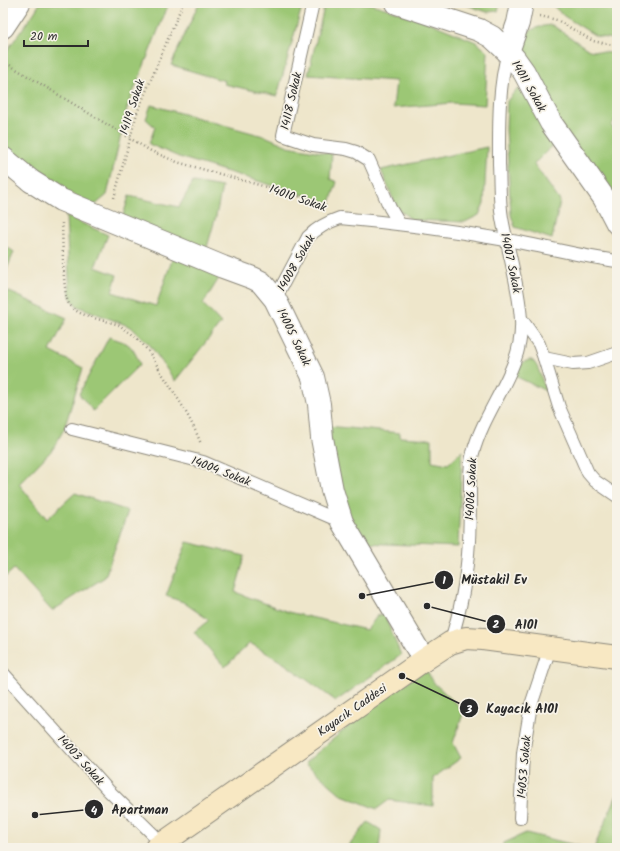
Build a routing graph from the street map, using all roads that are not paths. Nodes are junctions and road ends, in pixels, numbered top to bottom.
1 (19, 3) edge
2 (313, 3) edge
3 (397, 3) edge
4 (520, 13) edge
5 (3, 27) edge
6 (508, 52) junction
7 (3, 158) edge
8 (340, 218) joint
9 (399, 223) junction
10 (617, 223) edge
11 (506, 240) junction
12 (617, 261) edge
13 (275, 299) junction
14 (522, 320) junction
15 (617, 353) edge
16 (544, 358) junction
17 (72, 429) dead end
18 (617, 496) edge
19 (342, 522) junction
20 (450, 643) junction
21 (550, 648) junction
22 (617, 657) edge
23 (424, 660) junction
24 (3, 673) edge
25 (520, 818) dead end
26 (162, 846) edge

1 - 5 street
2 - 9 lane, 14118 Sokak
3 - 6 street, 14011 Sokak
4 - 6 street, 14007 Sokak
6 - 10 street, 14011 Sokak
6 - 11 lane, 14007 Sokak
7 - 13 street, 14005 Sokak
8 - 9 lane, 14010 Sokak
8 - 13 lane, 14008 Sokak
9 - 11 lane, 14010 Sokak
11 - 12 lane, 14010 Sokak
11 - 14 lane, 14007 Sokak
13 - 19 street, 14005 Sokak
14 - 16 lane, 14007 Sokak
14 - 20 lane, 14006 Sokak
15 - 16 lane
16 - 18 lane, 14007 Sokak
17 - 19 lane, 14004 Sokak
19 - 23 street, 14005 Sokak
20 - 21 main road, Kayacık Caddesi
20 - 23 main road, Kayacık Caddesi
21 - 22 main road, Kayacık Caddesi
21 - 25 lane, 14053 Sokak
23 - 26 main road, Kayacık Caddesi
24 - 26 lane, 14003 Sokak

